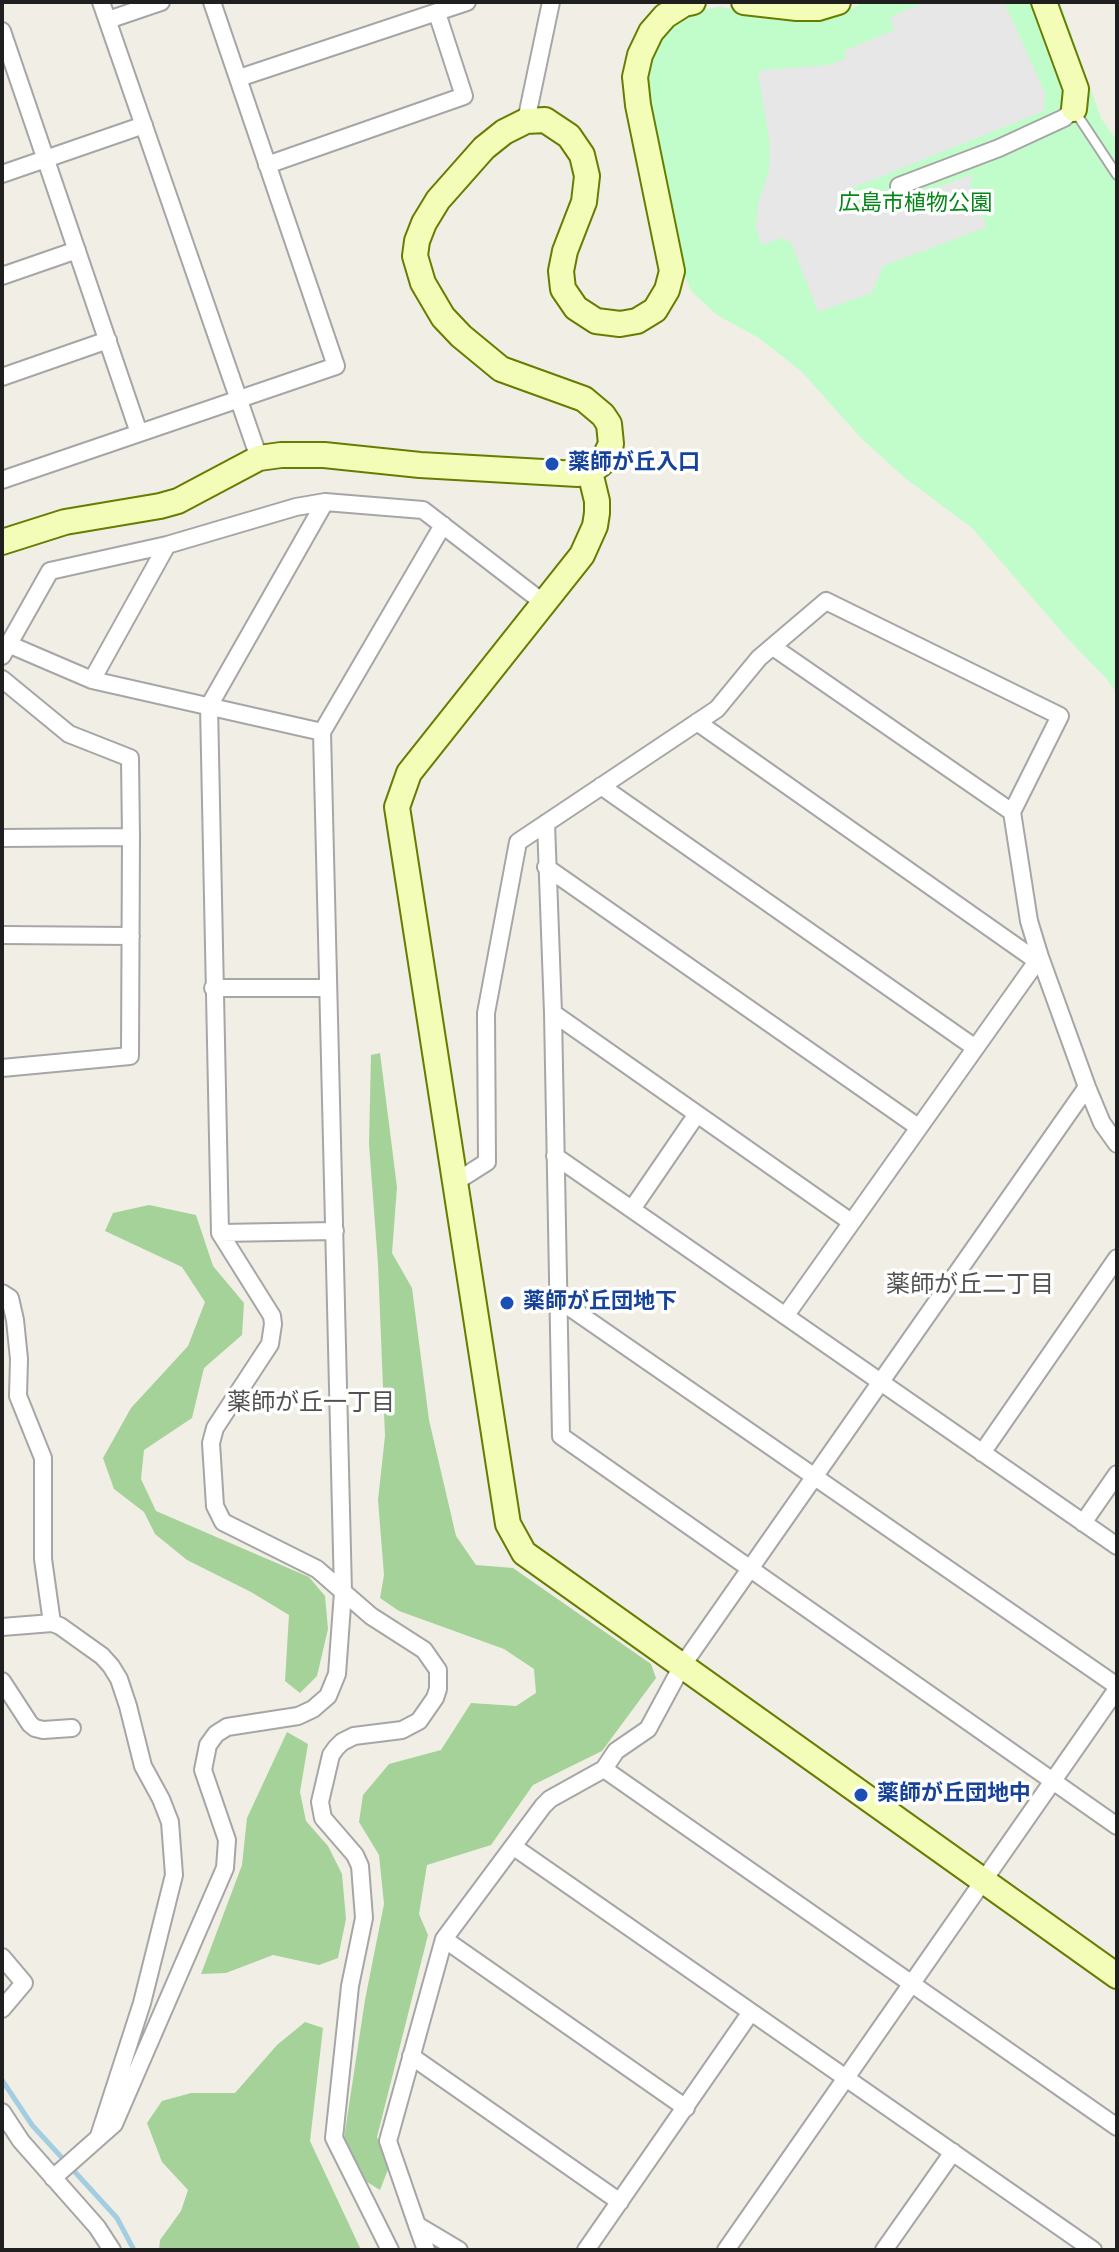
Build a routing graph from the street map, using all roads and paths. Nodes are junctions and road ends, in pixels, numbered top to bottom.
1 (101, 2) edge
2 (161, 2) edge
3 (212, 2) edge
4 (467, 2) edge
5 (551, 2) edge
6 (693, 2) edge
7 (744, 2) edge
8 (838, 2) edge
9 (1044, 2) edge
10 (437, 13) junction
11 (108, 20) junction
12 (2, 31) edge
13 (8, 70) edge
14 (239, 78) junction
15 (1074, 109) junction
16 (526, 121) junction
17 (144, 125) junction
18 (46, 159) junction
19 (267, 165) junction
20 (2, 174) edge
21 (1117, 175) edge
22 (899, 186) dead end
23 (77, 250) junction
24 (2, 276) edge
25 (108, 340) junction
26 (2, 377) edge
27 (238, 399) junction
28 (139, 433) junction
29 (259, 458) junction
30 (590, 472) junction
31 (2, 480) edge
32 (325, 502) junction
33 (443, 525) junction
34 (2, 542) edge
35 (167, 545) junction
36 (545, 604) junction
37 (773, 647) junction
38 (5, 650) edge
39 (2, 679) edge
40 (92, 680) junction
41 (209, 706) junction
42 (697, 722) junction
43 (322, 732) junction
44 (601, 786) junction
45 (1012, 812) junction
46 (546, 823) junction
47 (131, 837) junction
48 (2, 838) edge
49 (546, 867) junction
50 (2, 935) edge
51 (131, 936) junction
52 (1038, 959) junction
53 (213, 988) junction
54 (328, 988) junction
55 (553, 1013) junction
56 (974, 1047) junction
57 (2, 1068) edge
58 (1087, 1087) junction
59 (697, 1114) junction
60 (918, 1127) junction
61 (1117, 1144) edge
62 (555, 1156) junction
63 (454, 1183) junction
64 (632, 1209) junction
65 (851, 1222) junction
66 (335, 1231) junction
67 (220, 1233) junction
68 (1117, 1258) edge
69 (2, 1293) edge
70 (559, 1300) junction
71 (786, 1315) junction
72 (881, 1382) junction
73 (982, 1453) junction
74 (1117, 1474) edge
75 (815, 1476) junction
76 (1083, 1523) junction
77 (1117, 1546) edge
78 (750, 1569) junction
79 (343, 1592) junction
80 (52, 1623) junction
81 (2, 1627) edge
82 (682, 1666) junction
83 (2, 1681) edge
84 (1117, 1688) edge
85 (72, 1728) dead end
86 (604, 1769) junction
87 (1053, 1782) junction
88 (1117, 1826) edge
89 (514, 1847) junction
90 (983, 1883) junction
91 (444, 1939) junction
92 (2, 1957) edge
93 (1117, 1976) edge
94 (912, 1984) junction
95 (2, 2009) edge
96 (751, 2012) junction
97 (411, 2056) junction
98 (846, 2078) junction
99 (686, 2108) junction
100 (4, 2117) edge
101 (1117, 2127) edge
102 (99, 2136) junction
103 (953, 2152) junction
104 (57, 2175) junction
105 (620, 2202) junction
106 (417, 2225) junction
107 (888, 2249) edge
108 (112, 2250) edge
109 (390, 2250) edge
110 (426, 2250) edge
111 (459, 2250) edge
112 (586, 2250) edge
113 (726, 2250) edge
114 (1093, 2250) edge

1 - 11 street
2 - 11 street
3 - 14 street
4 - 10 street
5 - 16 street
6 - 16 street
7 - 8 street
9 - 15 street
10 - 14 street
10 - 19 street
11 - 17 street
12 - 13 street
13 - 18 street
14 - 19 street
15 - 21 lane
15 - 22 street
16 - 30 street
17 - 18 street
17 - 27 street
18 - 20 street
18 - 23 street
19 - 27 street
23 - 24 street
23 - 25 street
25 - 26 street
25 - 28 street
27 - 28 street
27 - 29 street
28 - 31 street
29 - 30 street
29 - 34 street
30 - 36 street
32 - 33 street
32 - 35 street
32 - 41 street
33 - 36 street
33 - 43 street
35 - 38 street
35 - 40 street
36 - 63 street
37 - 42 street
37 - 45 street
37 - 45 street
38 - 40 street
39 - 47 street
40 - 41 street
41 - 43 street
41 - 53 street
42 - 44 street
42 - 52 street
43 - 54 street
44 - 46 street
44 - 56 street
45 - 52 street
46 - 49 street
46 - 63 street
47 - 48 street
47 - 51 street
49 - 55 street
49 - 60 street
50 - 51 street
51 - 57 street
52 - 56 street
52 - 58 street
53 - 54 street
53 - 67 street
54 - 66 street
55 - 59 street
55 - 62 street
56 - 60 street
58 - 61 street
58 - 72 street
59 - 64 street
59 - 65 street
60 - 65 street
62 - 64 street
62 - 70 street
63 - 82 street
64 - 71 street
65 - 71 street
66 - 67 street
66 - 79 street
67 - 79 street
68 - 73 street
69 - 80 street
70 - 75 street
70 - 78 street
71 - 72 street
72 - 73 street
72 - 75 street
73 - 76 street
74 - 76 street
75 - 78 street
75 - 84 street
76 - 77 street
78 - 82 street
78 - 87 street
79 - 102 street
79 - 109 street
80 - 81 street
80 - 102 street
82 - 86 street
82 - 90 street
83 - 85 street
84 - 87 street
86 - 89 street
86 - 94 street
87 - 88 street
87 - 90 street
89 - 91 street
89 - 96 street
90 - 93 street
90 - 94 street
91 - 97 street
91 - 99 street
92 - 95 street
94 - 98 street
94 - 101 street
96 - 98 street
96 - 99 street
97 - 105 street
97 - 106 street
98 - 103 street
98 - 113 street
99 - 105 street
100 - 104 street
102 - 104 street
103 - 107 street
103 - 114 street
104 - 108 street
105 - 112 street
106 - 110 street
106 - 111 street

